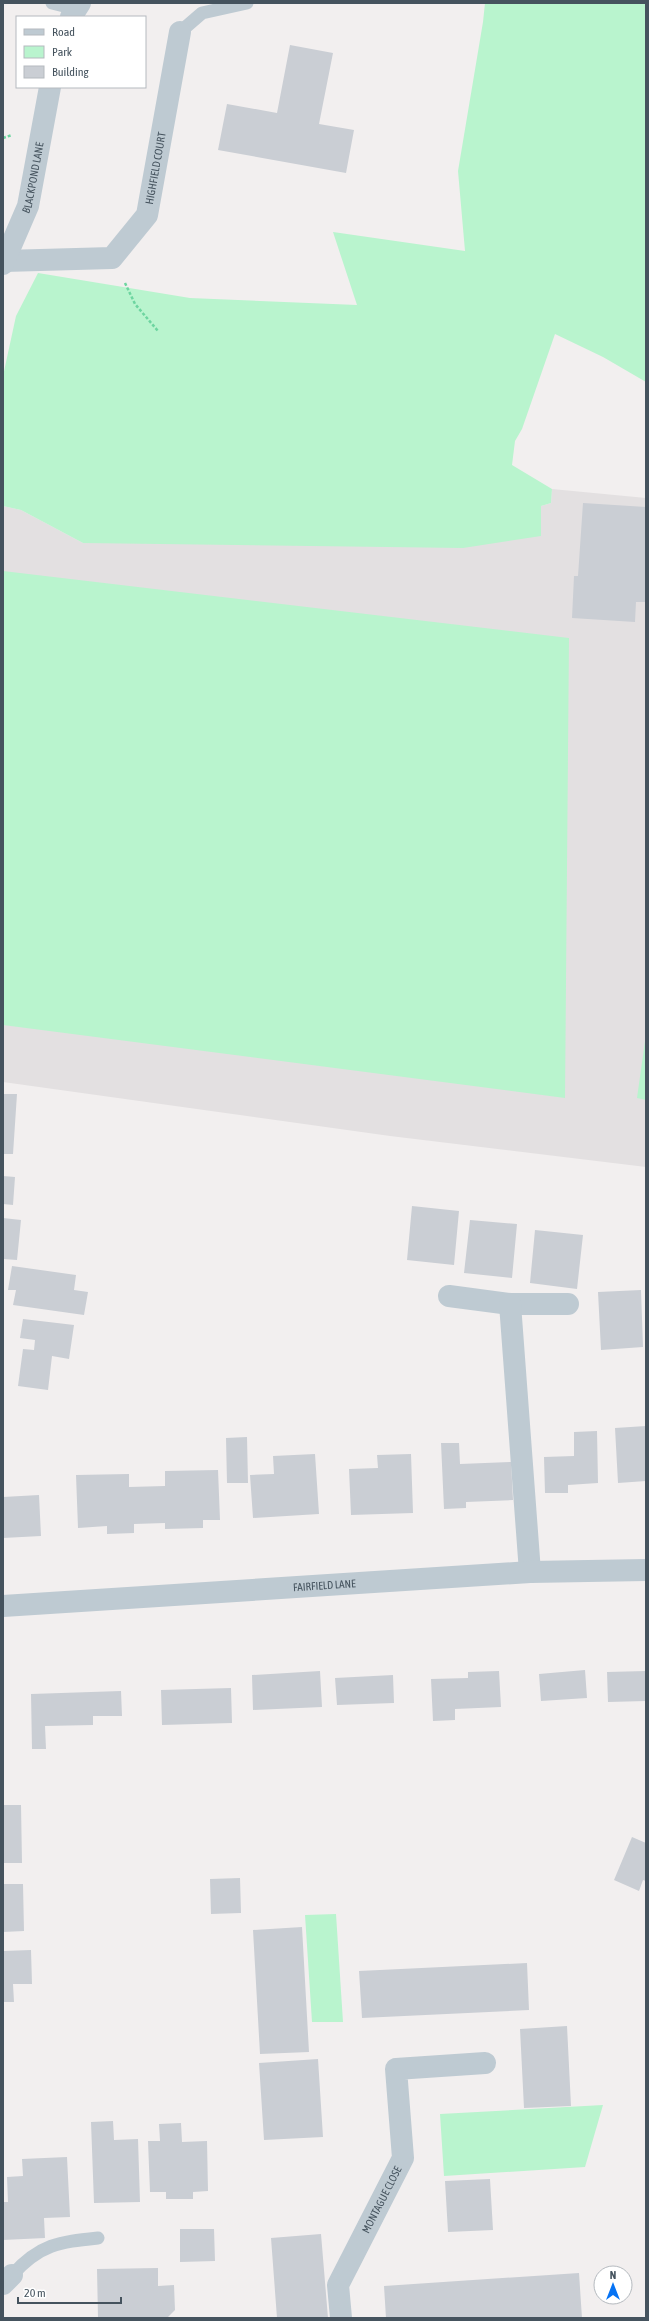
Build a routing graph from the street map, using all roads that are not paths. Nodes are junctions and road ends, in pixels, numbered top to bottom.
1 (52, 3) edge
2 (247, 3) edge
3 (76, 10) edge
4 (180, 32) joint
5 (50, 88) edge
6 (3, 263) edge
7 (449, 1296) dead end
8 (510, 1304) junction
9 (568, 1304) dead end
10 (646, 1570) edge
11 (530, 1572) junction
12 (3, 1606) edge
13 (485, 2062) dead end
14 (98, 2238) dead end
15 (8, 2280) edge
16 (341, 2318) edge

1 - 3 lane
2 - 4 lane
4 - 6 street, HIGHFIELD COURT
5 - 6 street, BLACKPOND LANE
7 - 8 street
8 - 9 street
8 - 11 street
10 - 11 street, FAIRFIELD LANE
11 - 12 street, FAIRFIELD LANE
13 - 16 street, MONTAGUE CLOSE
14 - 15 lane

